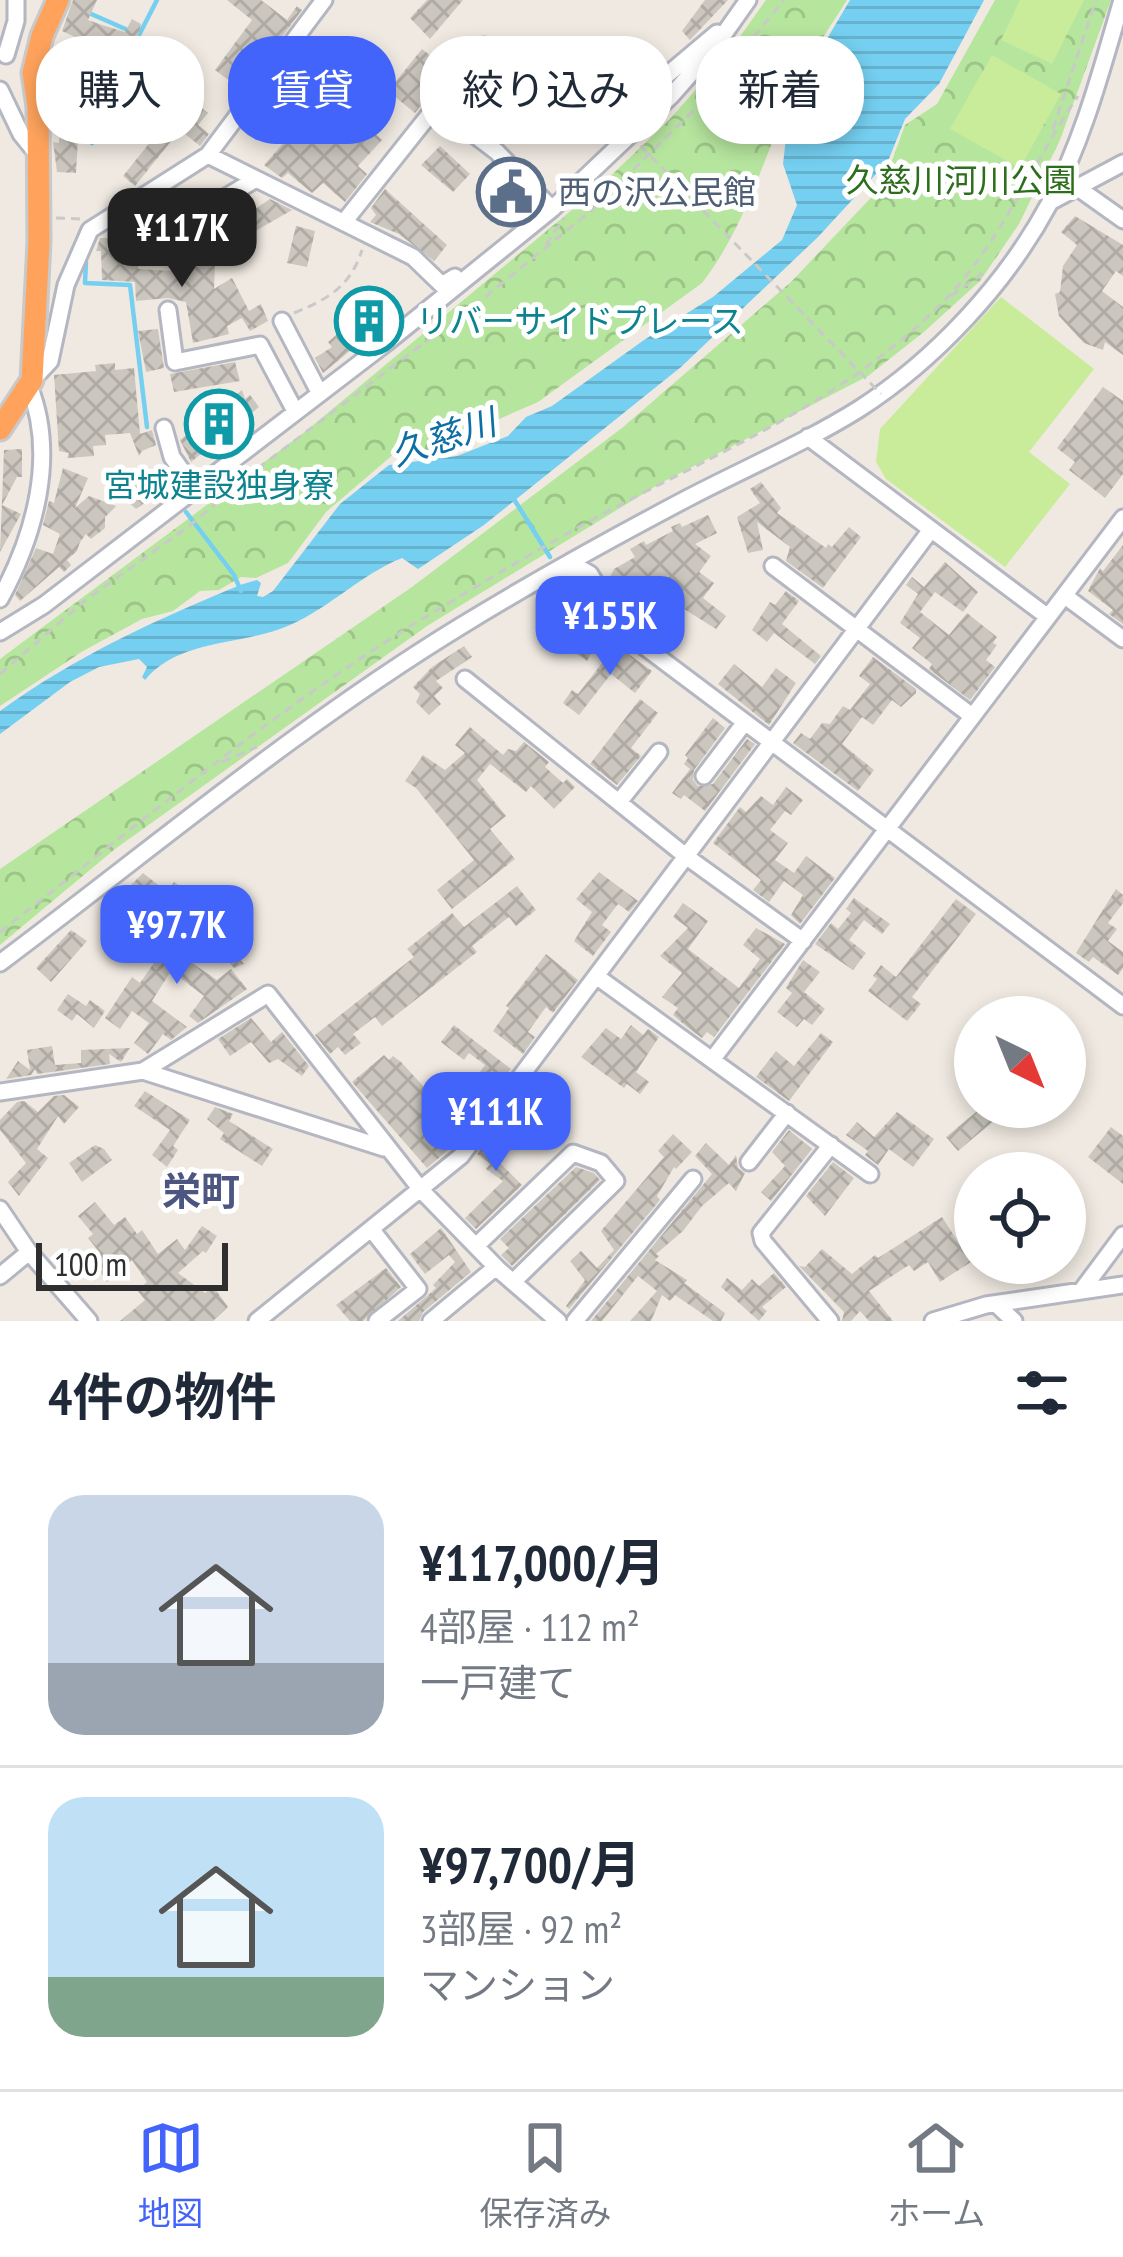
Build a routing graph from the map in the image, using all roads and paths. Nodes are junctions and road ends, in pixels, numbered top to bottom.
1 (16, 0) edge
2 (58, 0) edge
3 (324, 0) edge
4 (748, 0) edge
5 (784, 0) edge
6 (1096, 0) edge
7 (1122, 0) edge
8 (733, 20) junction
9 (1123, 48) edge
10 (3, 52) edge
11 (1104, 62) junction
12 (672, 71) edge
13 (33, 74) junction
14 (0, 90) edge
15 (1081, 92) dead end
16 (36, 93) edge
17 (672, 95) edge
18 (420, 125) edge
19 (1052, 135) junction
20 (38, 144) edge
21 (486, 144) edge
22 (621, 144) edge
23 (639, 144) edge
24 (208, 154) junction
25 (38, 155) junction
26 (1123, 163) edge
27 (256, 179) junction
28 (1078, 188) junction
29 (1050, 202) junction
30 (120, 209) junction
31 (552, 209) junction
32 (38, 220) junction
33 (1123, 220) edge
34 (344, 222) junction
35 (95, 225) junction
36 (369, 235) junction
37 (506, 245) junction
38 (986, 271) dead end
39 (947, 298) junction
40 (169, 310) dead end
41 (282, 321) joint
42 (30, 383) junction
43 (319, 392) junction
44 (880, 394) junction
45 (295, 411) junction
46 (164, 428) dead end
47 (0, 429) edge
48 (808, 437) junction
49 (195, 489) junction
50 (1123, 518) edge
51 (930, 531) junction
52 (773, 566) dead end
53 (554, 571) junction
54 (1064, 596) junction
55 (0, 598) edge
56 (1048, 617) junction
57 (857, 629) junction
58 (0, 632) edge
59 (1123, 639) edge
60 (0, 674) edge
61 (465, 679) dead end
62 (972, 716) junction
63 (745, 722) junction
64 (772, 743) junction
65 (659, 752) dead end
66 (704, 776) dead end
67 (620, 802) junction
68 (889, 829) junction
69 (687, 857) junction
70 (0, 932) edge
71 (803, 941) junction
72 (0, 963) edge
73 (596, 976) junction
74 (1121, 1000) edge
75 (712, 1060) junction
76 (143, 1071) junction
77 (0, 1092) edge
78 (787, 1114) junction
79 (831, 1145) junction
80 (387, 1149) junction
81 (749, 1162) dead end
82 (870, 1174) dead end
83 (693, 1179) dead end
84 (422, 1191) junction
85 (0, 1209) edge
86 (372, 1230) junction
87 (1123, 1235) edge
88 (476, 1246) junction
89 (29, 1252) junction
90 (496, 1267) junction
91 (0, 1276) edge
92 (513, 1282) junction
93 (1123, 1285) edge
94 (1082, 1290) junction
95 (996, 1304) junction
96 (89, 1321) edge
97 (257, 1321) edge
98 (377, 1321) edge
99 (431, 1321) edge
100 (558, 1321) edge
101 (575, 1321) edge
102 (830, 1321) edge
103 (933, 1321) edge
104 (1014, 1321) edge

1 - 10 street
2 - 13 highway
3 - 24 street
4 - 8 street
5 - 60 path
6 - 19 path
7 - 11 street
8 - 12 street
8 - 17 street
9 - 11 street
10 - 13 street
11 - 29 street
13 - 16 highway
14 - 25 street
15 - 19 path
18 - 34 street
19 - 39 path
20 - 25 highway
21 - 31 street
22 - 31 street
23 - 44 path, bridge
24 - 27 street
24 - 30 street
25 - 32 highway
26 - 28 street
27 - 30 street
27 - 34 street
28 - 29 street
28 - 33 street
29 - 44 street
30 - 35 street
31 - 37 street
32 - 35 path
32 - 42 highway
34 - 36 street
35 - 42 street
36 - 37 street
36 - 41 path
37 - 43 street
38 - 39 path
39 - 70 path
40 - 45 street
41 - 43 street
42 - 47 highway
42 - 55 street
43 - 45 street
44 - 48 street
45 - 49 street
46 - 49 street
48 - 51 street
48 - 53 street
49 - 58 street
50 - 54 street
51 - 56 street
51 - 57 street
52 - 57 street
53 - 63 street
53 - 72 street
54 - 56 street
54 - 59 street
56 - 62 street
57 - 62 street
57 - 64 street
61 - 67 street
62 - 68 street
63 - 64 street
63 - 66 street
64 - 68 street
64 - 69 street
65 - 67 street
67 - 69 street
68 - 71 street
68 - 74 street
69 - 71 street
69 - 73 street
71 - 75 street
73 - 75 street
73 - 84 street
75 - 78 street
76 - 77 street
76 - 80 street
76 - 80 street
78 - 79 street
78 - 81 street
79 - 82 street
79 - 102 street
80 - 84 street
83 - 101 street
84 - 86 street
84 - 88 street
85 - 89 street
86 - 97 street
86 - 98 street
87 - 94 street
88 - 90 street
88 - 92 street
89 - 91 street
89 - 96 street
90 - 92 street
90 - 99 street
92 - 100 street
93 - 94 street
94 - 95 street
95 - 103 street
95 - 104 street

